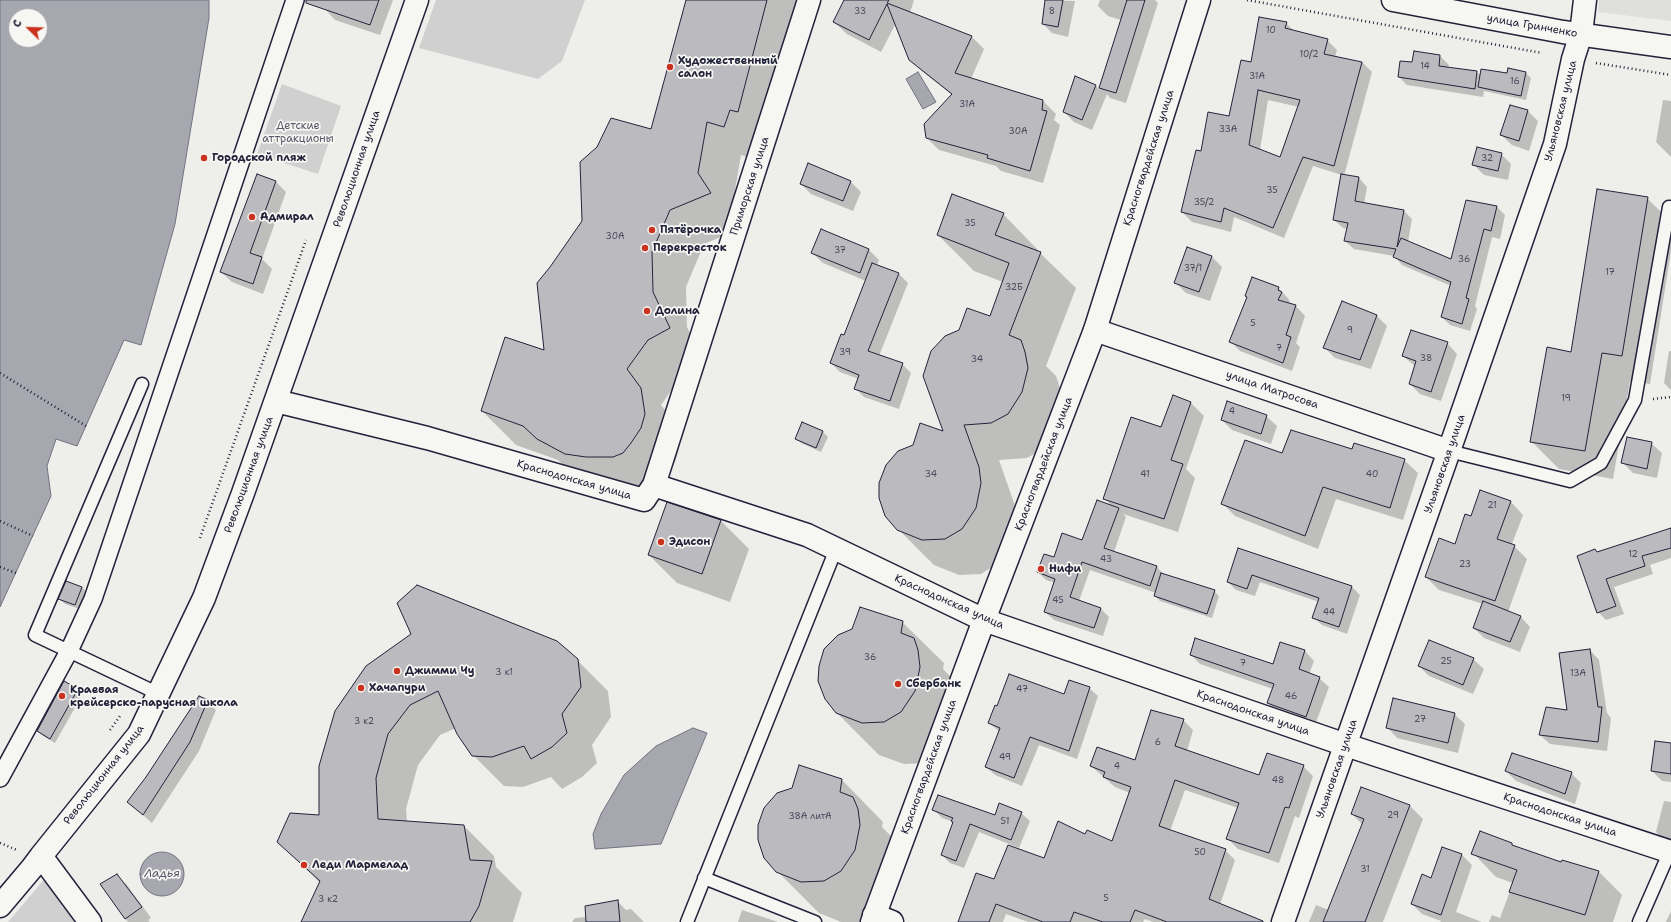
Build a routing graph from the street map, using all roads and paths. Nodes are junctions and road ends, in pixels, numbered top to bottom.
1 (295, 0) edge
2 (417, 0) edge
3 (809, 0) edge
4 (1199, 0) edge
5 (1247, 0) edge
6 (1393, 0) edge
7 (1585, 0) edge
8 (1581, 34) junction
9 (1671, 47) edge
10 (1573, 59) junction
11 (1671, 75) edge
12 (1669, 207) dead end
13 (308, 233) dead end
14 (1094, 330) junction
15 (0, 373) edge
16 (142, 384) dead end
17 (276, 401) junction
18 (86, 426) dead end
19 (1449, 451) junction
20 (654, 485) junction
21 (0, 521) edge
22 (33, 536) dead end
23 (198, 542) dead end
24 (836, 549) junction
25 (0, 567) edge
26 (16, 573) dead end
27 (984, 620) junction
28 (69, 651) junction
29 (159, 694) junction
30 (121, 715) dead end
31 (108, 734) dead end
32 (1346, 744) junction
33 (0, 778) edge
34 (0, 843) edge
35 (1671, 851) edge
36 (41, 856) junction
37 (704, 878) junction
38 (0, 906) edge
39 (880, 920) edge
40 (90, 922) edge
41 (687, 922) edge
42 (815, 922) edge
43 (1283, 922) edge
44 (1639, 922) edge

1 - 28 street
2 - 17 street, Революционная улица
3 - 20 street, Приморская улица
4 - 14 street, Красногвардейская улица
5 - 10 path
6 - 8 street, улица Гринченко
7 - 8 street, Ульяновская улица
8 - 9 street, улица Гринченко
8 - 10 street, Ульяновская улица
10 - 11 path
10 - 19 street, Ульяновская улица
12 - 19 lane
13 - 23 path
14 - 19 street, улица Матросова
14 - 27 street, Красногвардейская улица
15 - 18 path
16 - 28 lane
17 - 20 street, Краснодонская улица
17 - 29 street, Революционная улица
19 - 32 street, Ульяновская улица
20 - 24 street, Краснодонская улица
21 - 22 path
24 - 27 street, Краснодонская улица
24 - 37 lane
25 - 26 path
27 - 32 street, Краснодонская улица
27 - 39 street, Красногвардейская улица
28 - 29 lane
28 - 33 street
29 - 36 street, Революционная улица
30 - 31 path
32 - 35 street, Краснодонская улица
32 - 43 street, Ульяновская улица
34 - 36 path
35 - 44 lane
36 - 38 street, Революционная улица
36 - 40 street
37 - 41 lane
37 - 42 lane

